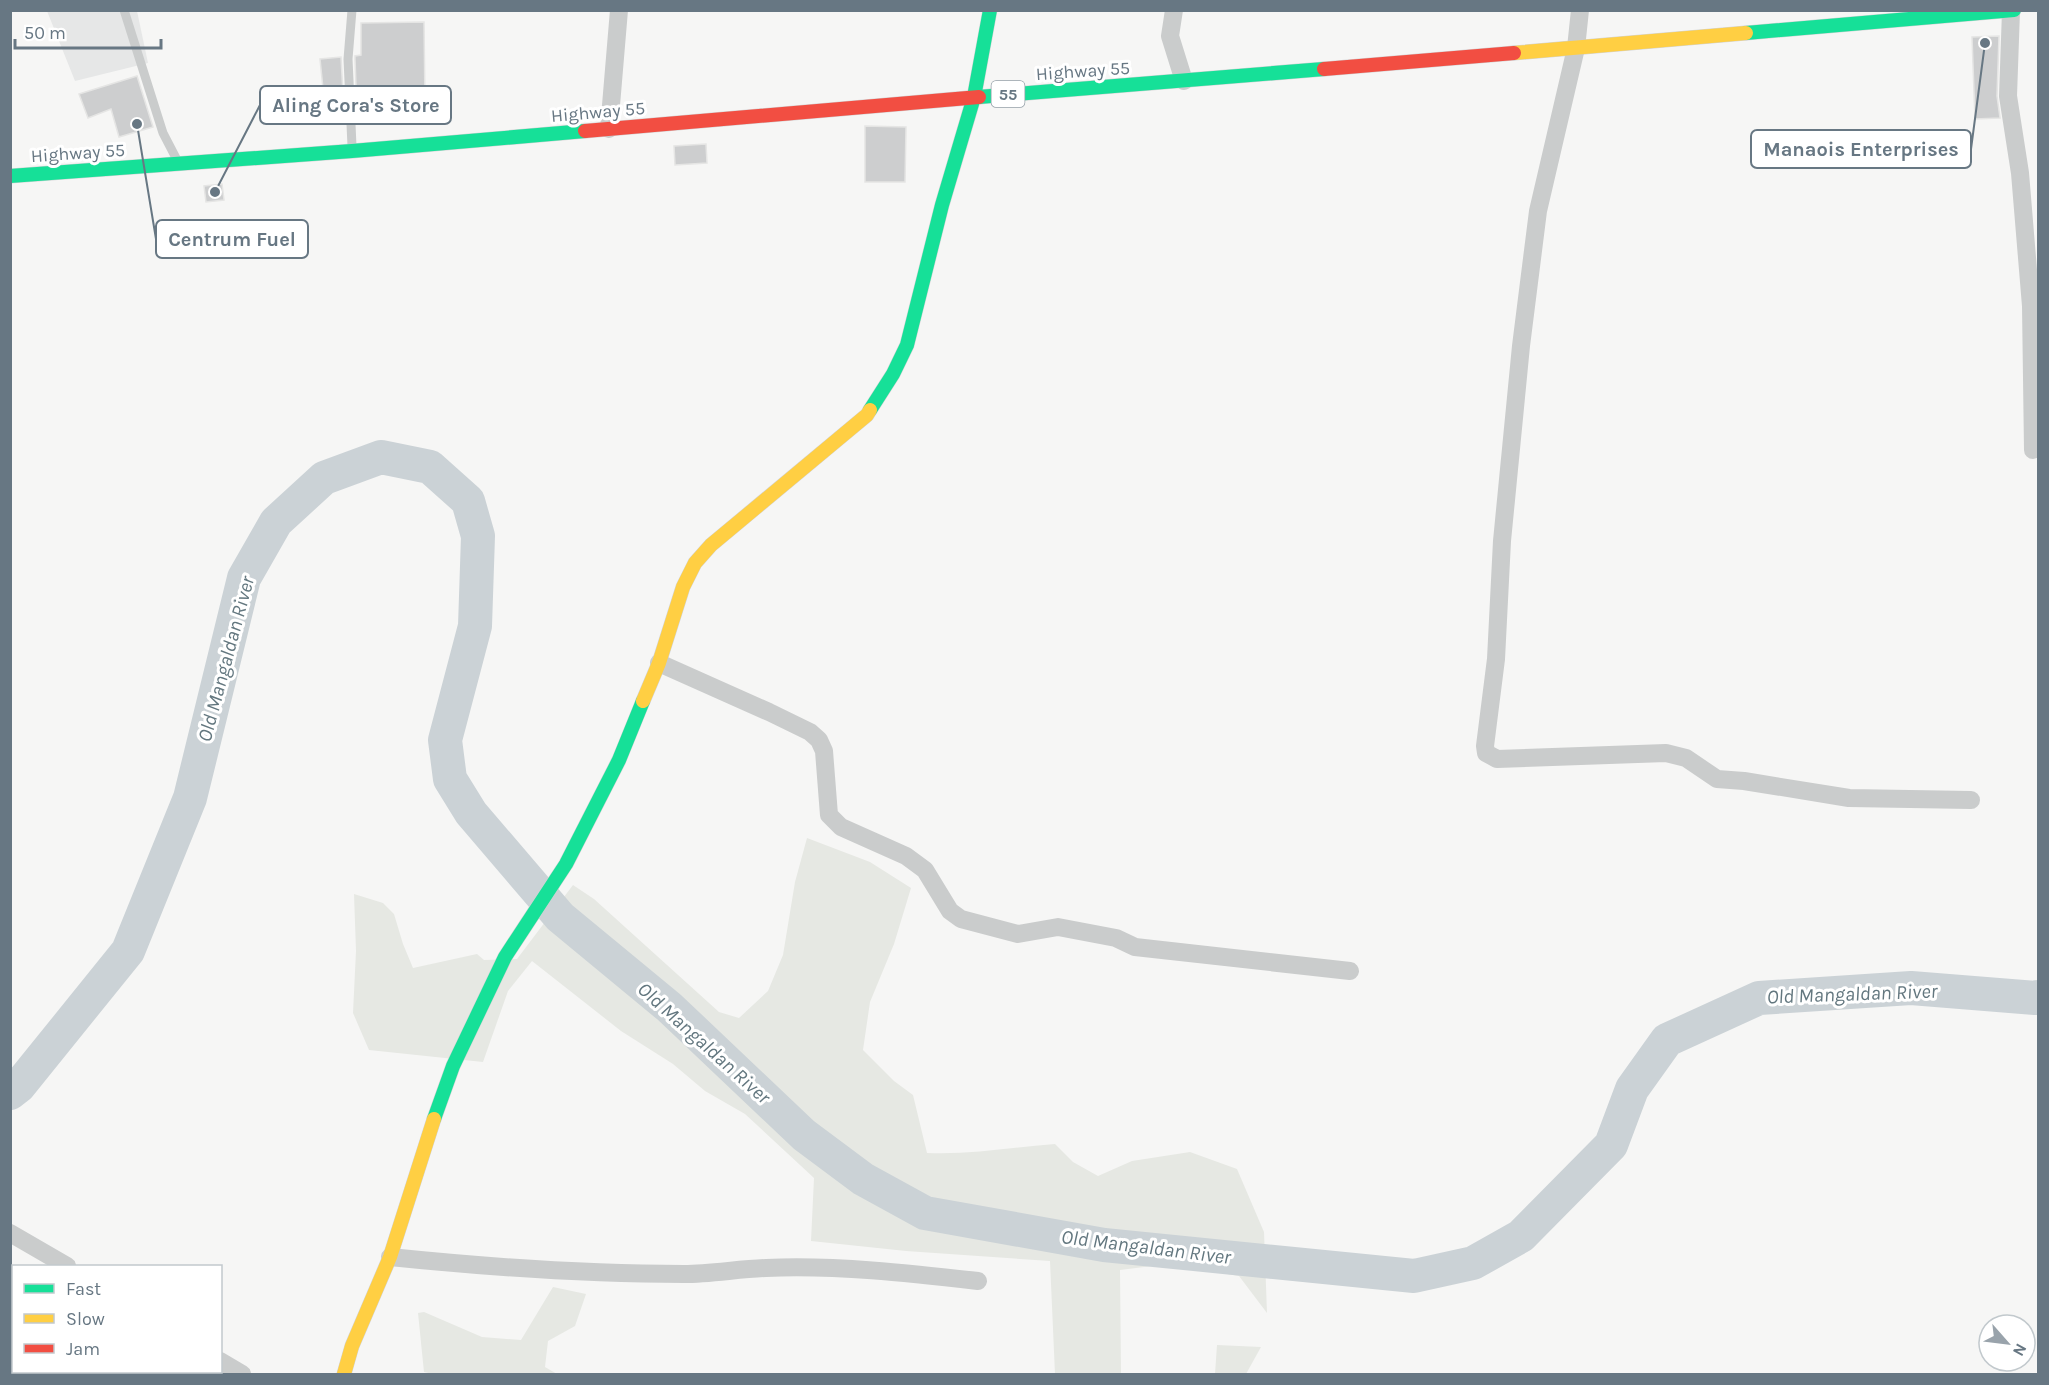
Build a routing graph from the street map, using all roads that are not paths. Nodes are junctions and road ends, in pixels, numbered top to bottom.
1 (123, 10) edge
2 (352, 10) edge
3 (619, 10) edge
4 (990, 10) edge
5 (1174, 10) edge
6 (1580, 10) edge
7 (2012, 11) edge
8 (1912, 15) edge
9 (1576, 48) junction
10 (1184, 81) junction
11 (974, 97) junction
12 (609, 129) junction
13 (352, 151) junction
14 (179, 164) junction
15 (10, 176) edge
16 (2033, 450) dead end
17 (659, 663) junction
18 (1971, 800) dead end
19 (1350, 971) dead end
20 (10, 1233) edge
21 (390, 1257) junction
22 (65, 1265) edge
23 (978, 1281) dead end
24 (222, 1362) edge
25 (242, 1374) edge
26 (344, 1374) edge

1 - 14 lane
2 - 13 lane
3 - 12 street
4 - 11 main road
5 - 10 street
6 - 9 street
7 - 8 main road, Highway 55 / 55
7 - 16 street
8 - 9 main road, Highway 55 / 55
9 - 10 main road, Highway 55 / 55
9 - 18 street
10 - 11 main road, Highway 55 / 55
11 - 12 main road, Highway 55 / 55
11 - 17 main road
12 - 13 main road, Highway 55 / 55
13 - 14 main road, Highway 55 / 55
14 - 15 main road, Highway 55 / 55
17 - 19 street
17 - 21 main road
20 - 22 street
21 - 23 street
21 - 26 main road
24 - 25 street

